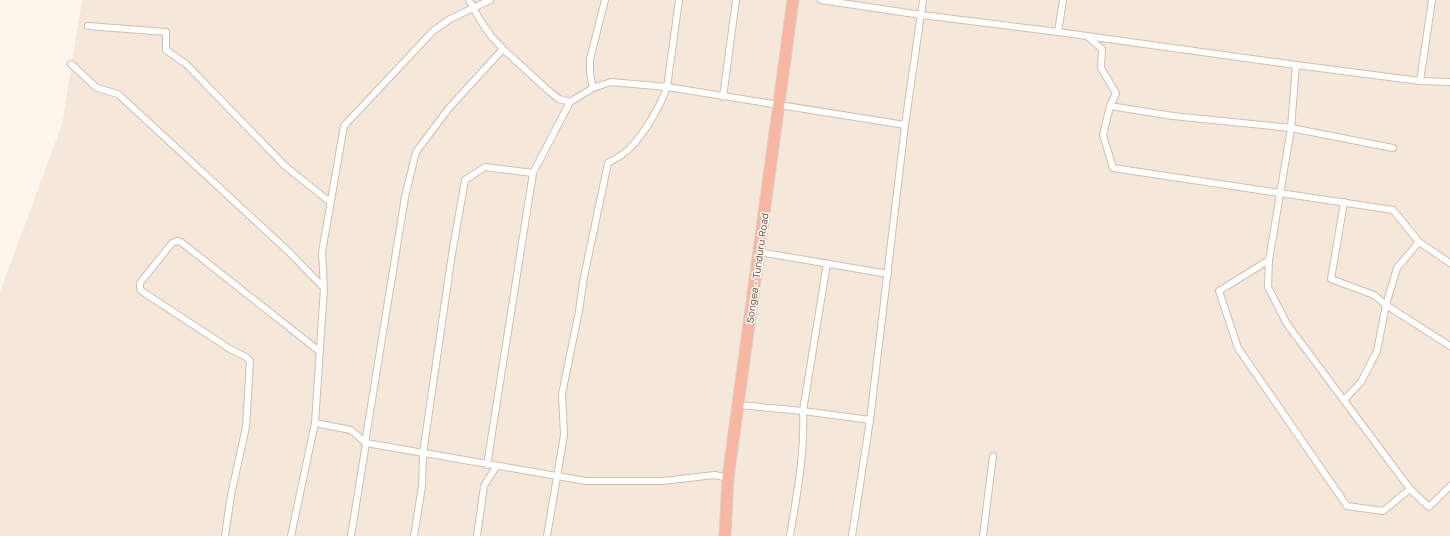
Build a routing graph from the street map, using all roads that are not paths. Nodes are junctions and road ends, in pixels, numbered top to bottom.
1 (469, 0) edge
2 (490, 0) edge
3 (606, 0) edge
4 (679, 0) edge
5 (736, 0) edge
6 (793, 0) edge
7 (820, 0) edge
8 (924, 0) edge
9 (1063, 0) edge
10 (1432, 0) edge
11 (473, 7) junction
12 (922, 15) junction
13 (88, 26) dead end
14 (1058, 32) junction
15 (1086, 36) junction
16 (503, 49) junction
17 (72, 64) dead end
18 (1296, 65) junction
19 (1420, 81) junction
20 (1450, 82) edge
21 (667, 87) junction
22 (593, 88) junction
23 (723, 97) junction
24 (570, 102) junction
25 (779, 105) junction
26 (1110, 106) junction
27 (905, 125) junction
28 (1291, 128) junction
29 (1393, 148) dead end
30 (533, 173) junction
31 (1281, 193) junction
32 (330, 202) junction
33 (1344, 202) junction
34 (1420, 242) junction
35 (759, 252) junction
36 (1268, 260) junction
37 (827, 262) junction
38 (1450, 263) edge
39 (888, 274) junction
40 (324, 288) junction
41 (1386, 305) junction
42 (1450, 346) edge
43 (319, 351) junction
44 (1344, 400) junction
45 (739, 405) junction
46 (803, 411) junction
47 (870, 420) junction
48 (315, 423) junction
49 (365, 443) junction
50 (423, 453) junction
51 (993, 456) dead end
52 (487, 465) junction
53 (496, 467) junction
54 (556, 476) junction
55 (728, 478) junction
56 (1450, 486) edge
57 (1410, 489) junction
58 (225, 536) edge
59 (291, 536) edge
60 (352, 536) edge
61 (414, 536) edge
62 (477, 536) edge
63 (547, 536) edge
64 (725, 536) edge
65 (790, 536) edge
66 (852, 536) edge
67 (983, 536) edge

1 - 11 street
2 - 11 street
3 - 22 street
4 - 21 street
5 - 23 street
6 - 25 highway, Songea - Tunduru Road
7 - 12 street
8 - 12 street
9 - 14 street
10 - 19 street
11 - 16 street
11 - 32 street
12 - 14 street
12 - 27 street
13 - 32 street
14 - 15 street
15 - 18 street
15 - 26 street
16 - 24 street
16 - 49 street
17 - 40 street
18 - 19 street
18 - 28 street
19 - 20 street
21 - 22 street
21 - 23 street
21 - 54 street
22 - 24 street
23 - 25 street
24 - 30 street
25 - 27 street
25 - 35 highway, Songea - Tunduru Road
26 - 28 street
26 - 31 street
27 - 39 street
28 - 29 street
28 - 31 street
30 - 50 street
30 - 52 street
31 - 33 street
31 - 36 street
32 - 40 street
33 - 34 street
33 - 41 street
34 - 38 street
34 - 41 street
35 - 37 street
35 - 45 highway, Songea - Tunduru Road
36 - 44 street
36 - 57 street
37 - 39 street
37 - 46 street
39 - 47 street
40 - 43 street
41 - 42 street
41 - 44 street
43 - 48 street
43 - 58 street
44 - 57 street
45 - 46 street
45 - 55 highway, Songea - Tunduru Road
46 - 47 street
46 - 65 street
47 - 66 street
48 - 49 street
48 - 59 street
49 - 50 street
49 - 60 street
50 - 52 street
50 - 61 street
51 - 67 street
52 - 53 street
53 - 54 street
53 - 62 street
54 - 55 street
54 - 63 street
55 - 64 highway, Songea - Tunduru Road
56 - 57 street

